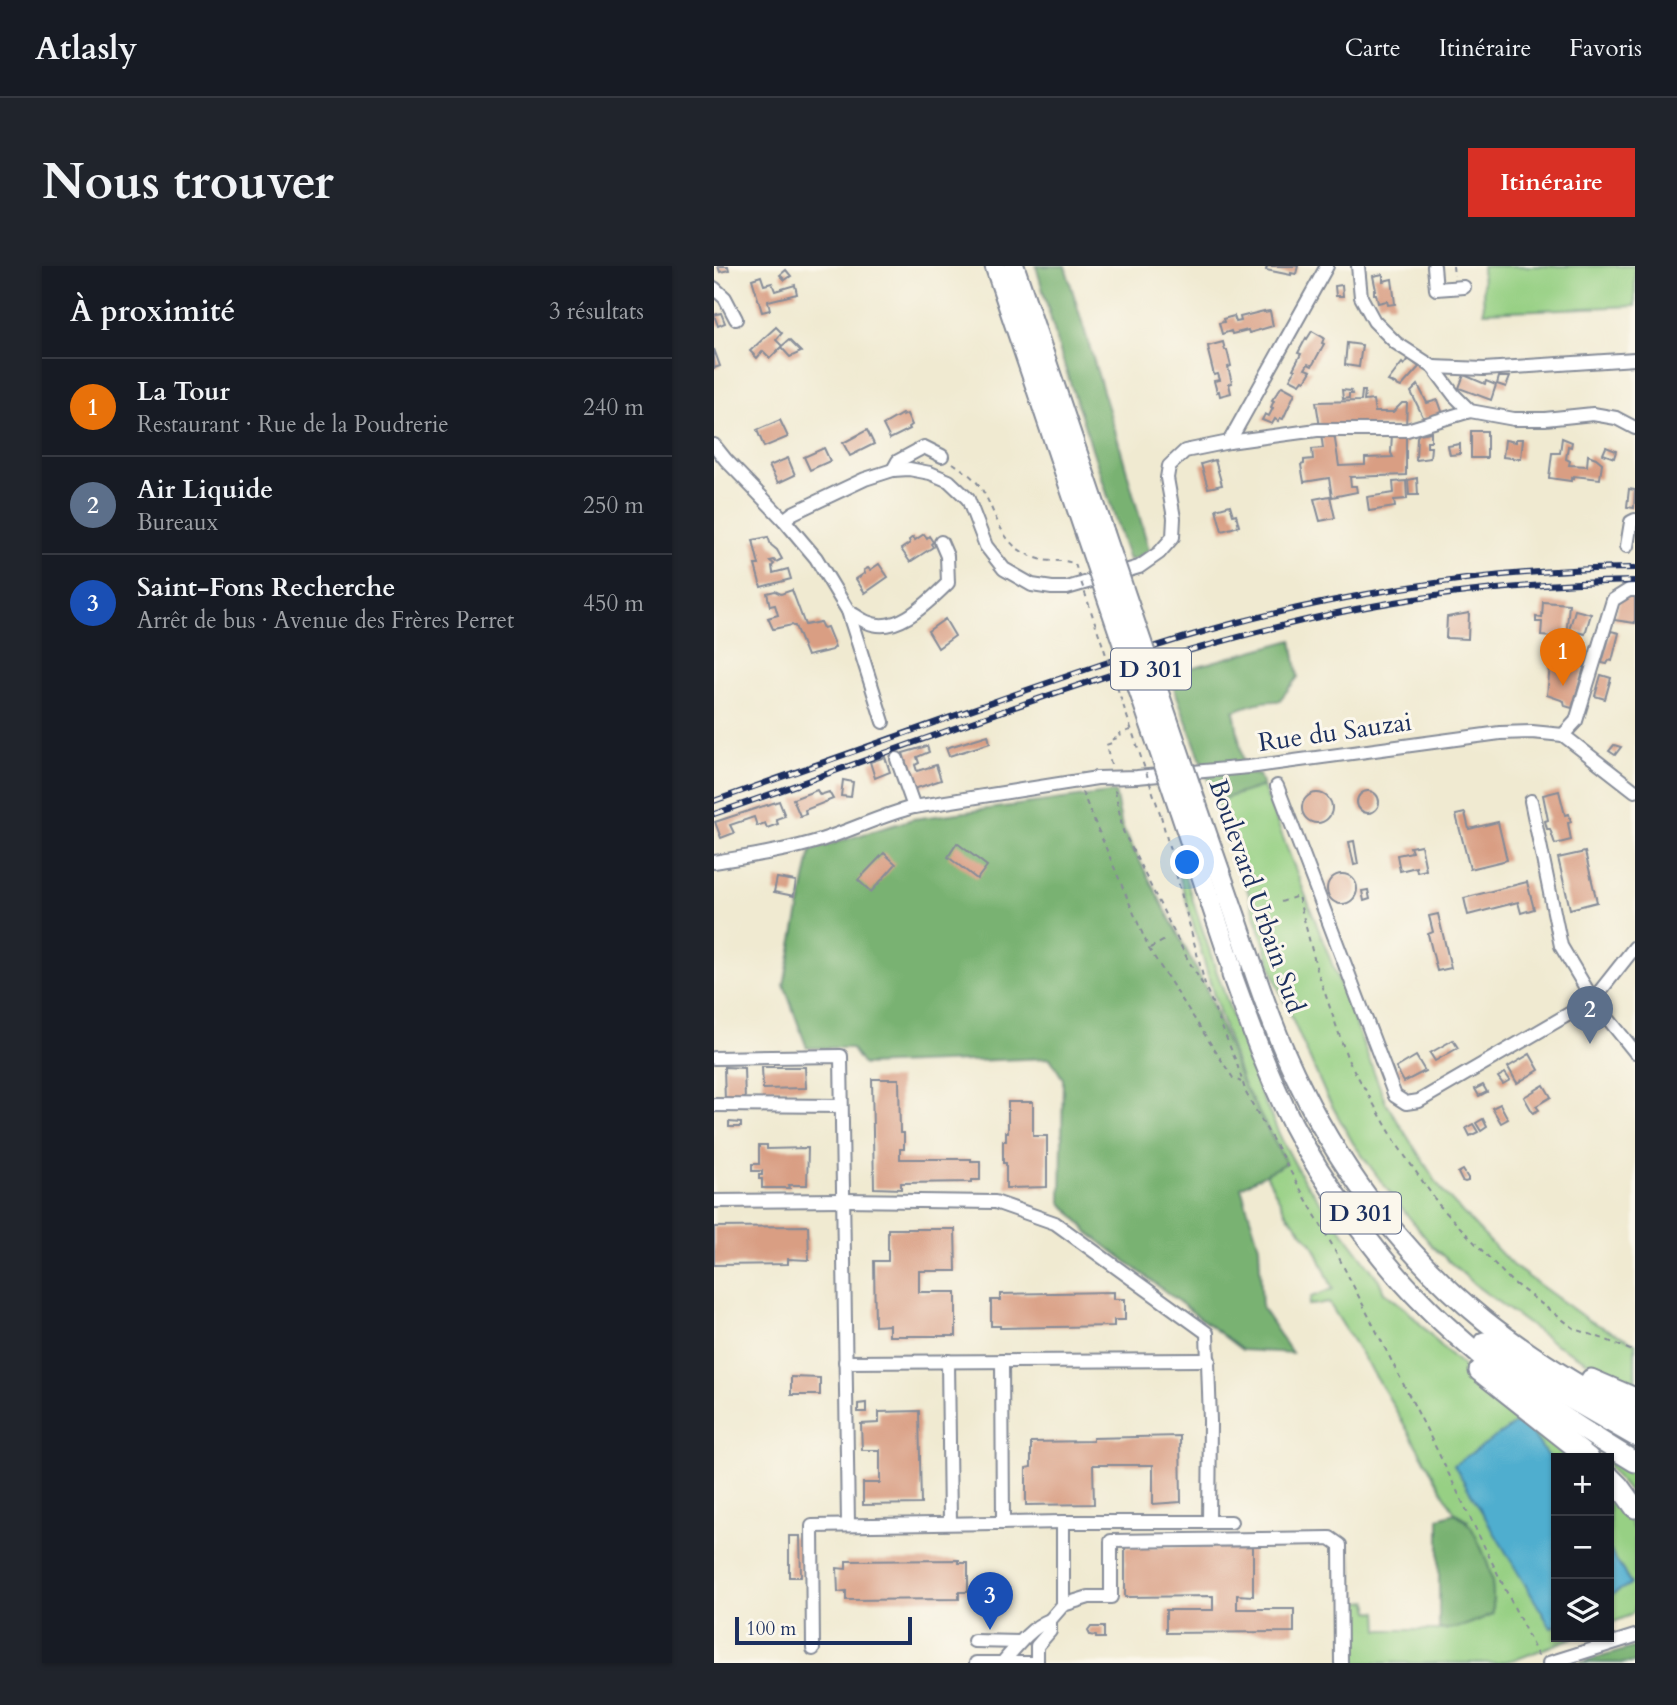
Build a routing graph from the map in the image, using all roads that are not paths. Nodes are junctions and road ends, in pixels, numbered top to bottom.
1 (995, 266) edge
2 (1327, 266) edge
3 (1358, 266) edge
4 (1434, 266) edge
5 (1018, 270) edge
6 (1464, 287) dead end
7 (714, 288) edge
8 (736, 319) dead end
9 (1635, 359) edge
10 (1433, 367) junction
11 (1470, 411) junction
12 (1635, 428) edge
13 (1229, 442) junction
14 (714, 444) edge
15 (942, 456) road end
16 (893, 470) junction
17 (784, 520) junction
18 (1635, 520) edge
19 (1096, 535) junction
20 (942, 542) dead end
21 (1627, 546) dead end
22 (1635, 590) edge
23 (848, 611) junction
24 (883, 722) dead end
25 (1563, 735) junction
26 (897, 759) dead end
27 (1277, 786) dead end
28 (1635, 791) edge
29 (1531, 801) dead end
30 (914, 807) junction
31 (1179, 810) junction
32 (714, 862) edge
33 (1635, 947) edge
34 (1232, 966) junction
35 (1593, 1000) junction
36 (1635, 1052) edge
37 (714, 1058) edge
38 (714, 1105) edge
39 (841, 1106) junction
40 (843, 1200) junction
41 (714, 1201) edge
42 (1510, 1340) junction
43 (1209, 1360) junction
44 (948, 1361) junction
45 (1002, 1361) junction
46 (845, 1362) junction
47 (1635, 1398) edge
48 (1635, 1418) edge
49 (1635, 1436) edge
50 (1583, 1453) edge
51 (1635, 1462) edge
52 (1614, 1481) edge
53 (1635, 1508) edge
54 (1063, 1522) junction
55 (1209, 1522) junction
56 (1231, 1522) dead end
57 (950, 1523) junction
58 (1003, 1523) junction
59 (848, 1524) junction
60 (1063, 1605) junction
61 (1050, 1620) junction
62 (1635, 1636) edge
63 (974, 1641) dead end
64 (1020, 1642) junction
65 (813, 1649) dead end
66 (1003, 1662) edge
67 (976, 1663) edge
68 (1037, 1663) edge
69 (1341, 1663) edge
70 (1549, 1663) edge

1 - 19 highway, Boulevard Urbain Sud / D 301
2 - 13 street
3 - 10 street
4 - 6 street
5 - 19 highway, Boulevard Urbain Sud / D 301
7 - 8 street
9 - 10 street
10 - 11 street
11 - 12 street
11 - 13 street
13 - 16 street, bridge
14 - 17 street
15 - 16 street
16 - 17 street
17 - 23 street
18 - 21 street
19 - 31 highway, Boulevard Urbain Sud / D 301, bridge
20 - 23 street
22 - 25 street
23 - 24 street
25 - 28 street
25 - 30 street, Rue du Sauzai
26 - 30 street
27 - 35 street
29 - 35 street
30 - 32 street, Rue du Sauzai
31 - 34 highway, Boulevard Urbain Sud / D 301
31 - 42 highway, Boulevard Urbain Sud / D 301
33 - 35 street
34 - 49 highway, D 301
34 - 50 highway
34 - 51 highway
35 - 36 street
37 - 39 street
38 - 39 street
39 - 40 street
40 - 41 street
40 - 43 street
40 - 46 street
42 - 47 highway
42 - 48 highway, Boulevard Urbain Sud / D 301
43 - 45 street
43 - 55 street
44 - 45 street
44 - 46 street
44 - 57 street
45 - 58 street
46 - 59 street
52 - 53 highway
54 - 55 street
54 - 58 street
54 - 60 street
55 - 56 street
57 - 58 street
57 - 59 street
59 - 65 street
60 - 61 street
60 - 69 street
61 - 64 street
61 - 68 street
62 - 70 street
63 - 64 street
64 - 66 street
66 - 67 street
66 - 68 street

